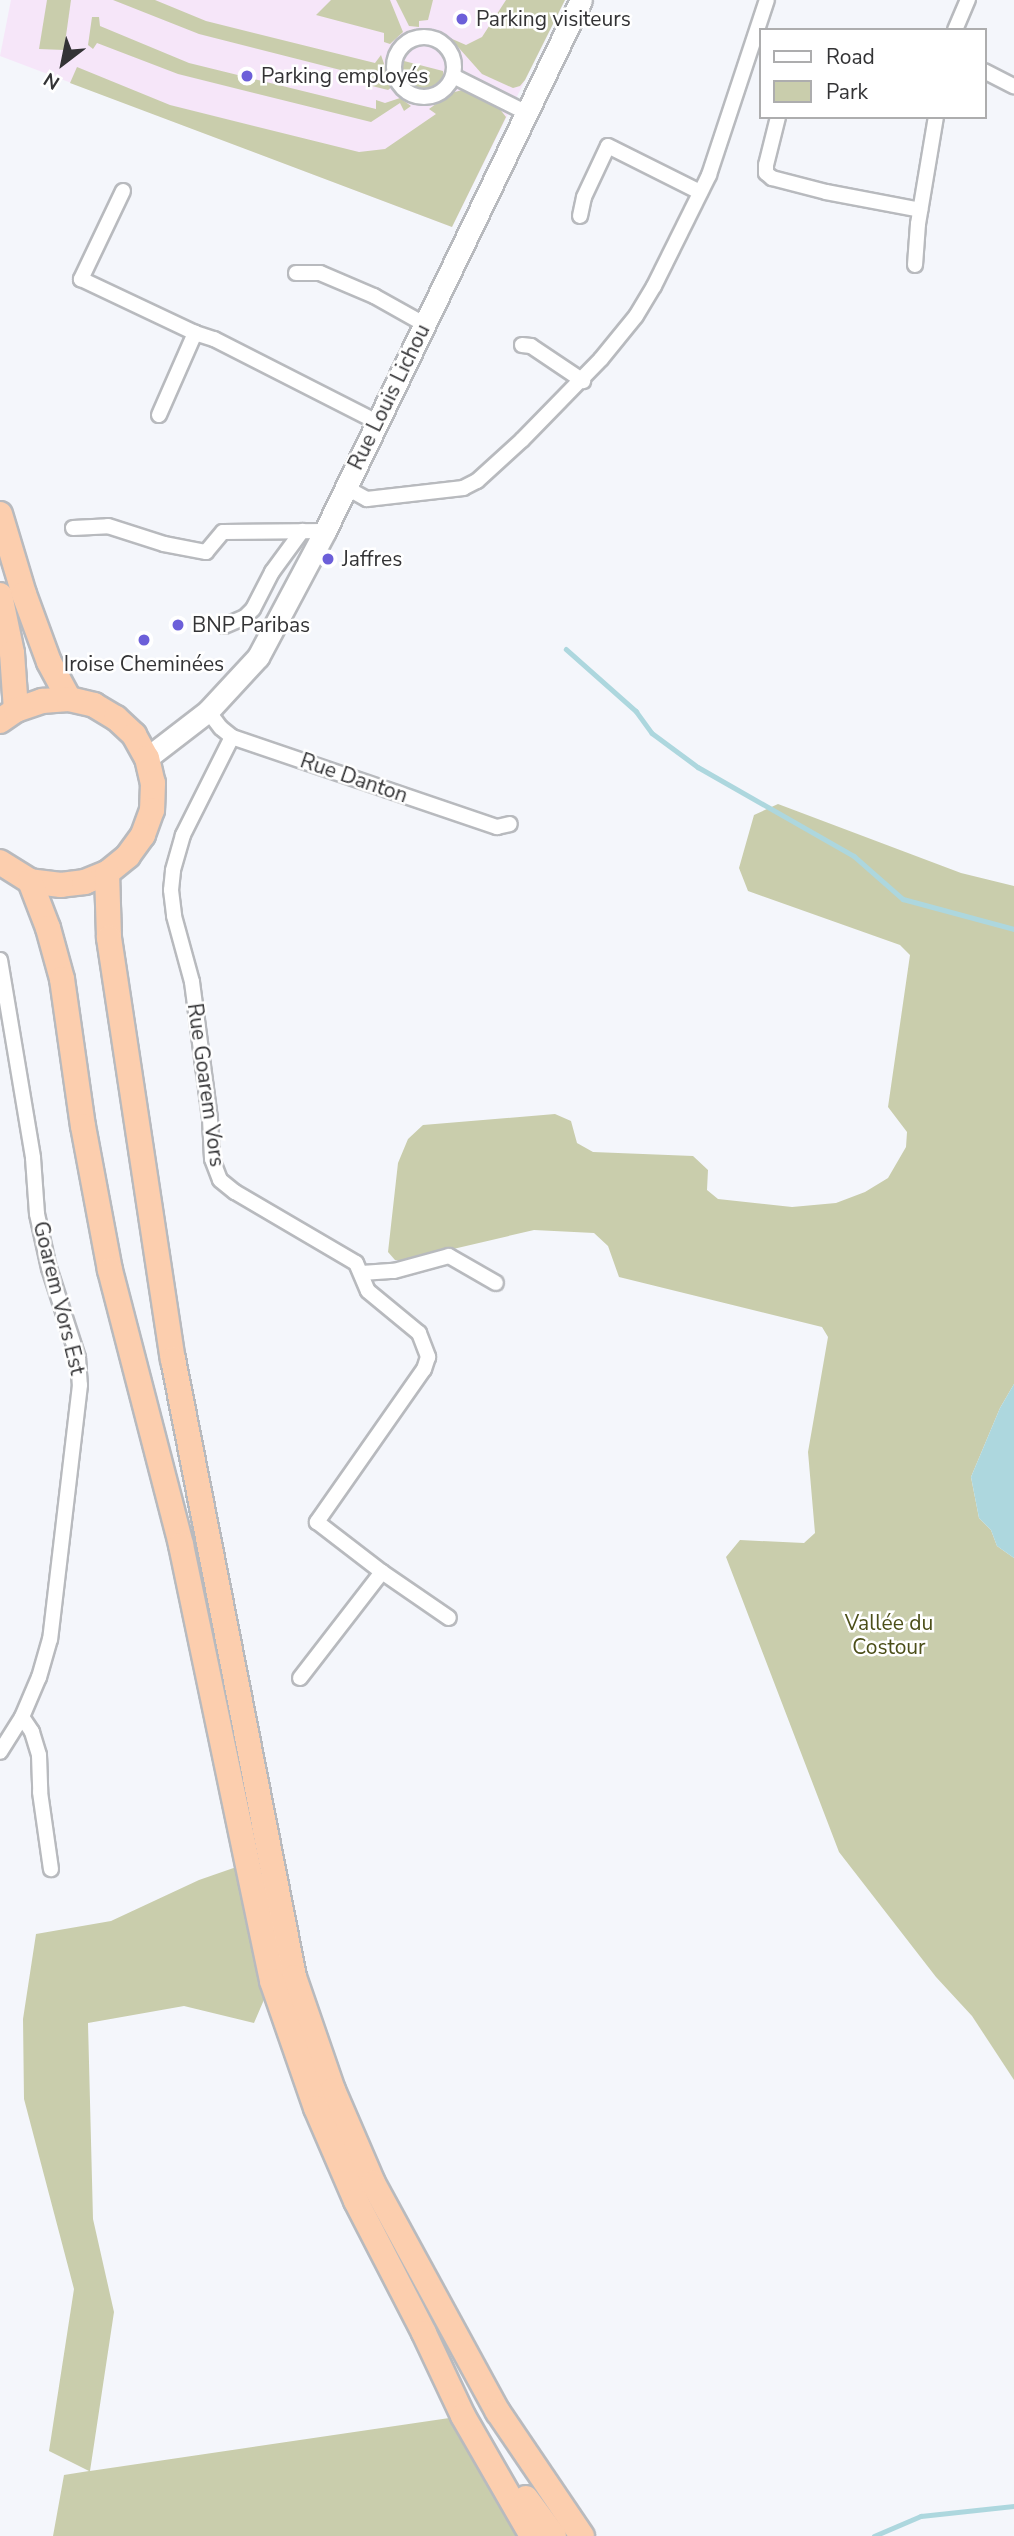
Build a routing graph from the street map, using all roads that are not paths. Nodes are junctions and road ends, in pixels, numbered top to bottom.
1 (581, 0) edge
2 (767, 0) edge
3 (968, 0) edge
4 (956, 28) edge
5 (986, 72) edge
6 (453, 76) junction
7 (1014, 86) edge
8 (525, 112) junction
9 (778, 119) edge
10 (936, 119) edge
11 (123, 191) dead end
12 (701, 192) junction
13 (920, 209) junction
14 (580, 216) dead end
15 (915, 265) dead end
16 (296, 272) dead end
17 (424, 324) junction
18 (195, 333) junction
19 (522, 345) dead end
20 (583, 381) junction
21 (159, 415) dead end
22 (377, 422) junction
23 (345, 487) junction
24 (0, 514) edge
25 (73, 528) dead end
26 (302, 531) junction
27 (325, 531) junction
28 (0, 595) edge
29 (224, 625) dead end
30 (69, 699) junction
31 (208, 711) junction
32 (8, 715) edge
33 (232, 737) junction
34 (147, 758) junction
35 (510, 824) dead end
36 (0, 862) edge
37 (107, 873) junction
38 (30, 881) junction
39 (0, 960) edge
40 (362, 1273) junction
41 (496, 1283) dead end
42 (382, 1572) junction
43 (449, 1618) dead end
44 (300, 1678) dead end
45 (22, 1717) junction
46 (0, 1752) edge
47 (51, 1869) dead end
48 (426, 2283) junction
49 (424, 2333) junction
50 (532, 2536) edge
51 (554, 2536) edge
52 (582, 2536) edge
53 (597, 2536) edge

1 - 8 main road, Rue Louis Lichou
2 - 12 street
3 - 4 street
5 - 7 street
6 - 6 street
6 - 8 street
8 - 17 main road, Rue Louis Lichou
9 - 13 street
10 - 13 street
11 - 18 street
12 - 14 street
12 - 20 street
13 - 15 street
16 - 17 street
17 - 22 main road, Rue Louis Lichou
18 - 21 street
18 - 22 street
19 - 20 street
20 - 23 street
22 - 23 main road, Rue Louis Lichou
23 - 27 main road, Rue Louis Lichou
24 - 30 highway
25 - 26 street
26 - 27 street
26 - 29 street
27 - 31 main road, Rue Louis Lichou
28 - 32 highway
30 - 32 highway
30 - 34 highway
31 - 33 street, Rue Danton
31 - 34 main road, Rue Louis Lichou
33 - 35 street, Rue Danton
33 - 40 street, Rue Goarem Vors
34 - 37 highway
36 - 38 highway
37 - 38 highway
37 - 48 highway
38 - 49 highway
39 - 45 street, Goarem Vors Est
40 - 41 street
40 - 42 street, Rue Goarem Vors
42 - 43 street, Rue Goarem Vors
42 - 44 street
45 - 46 street, Goarem Vors Est
45 - 47 street
48 - 52 highway
48 - 53 highway
49 - 50 highway
49 - 51 highway

